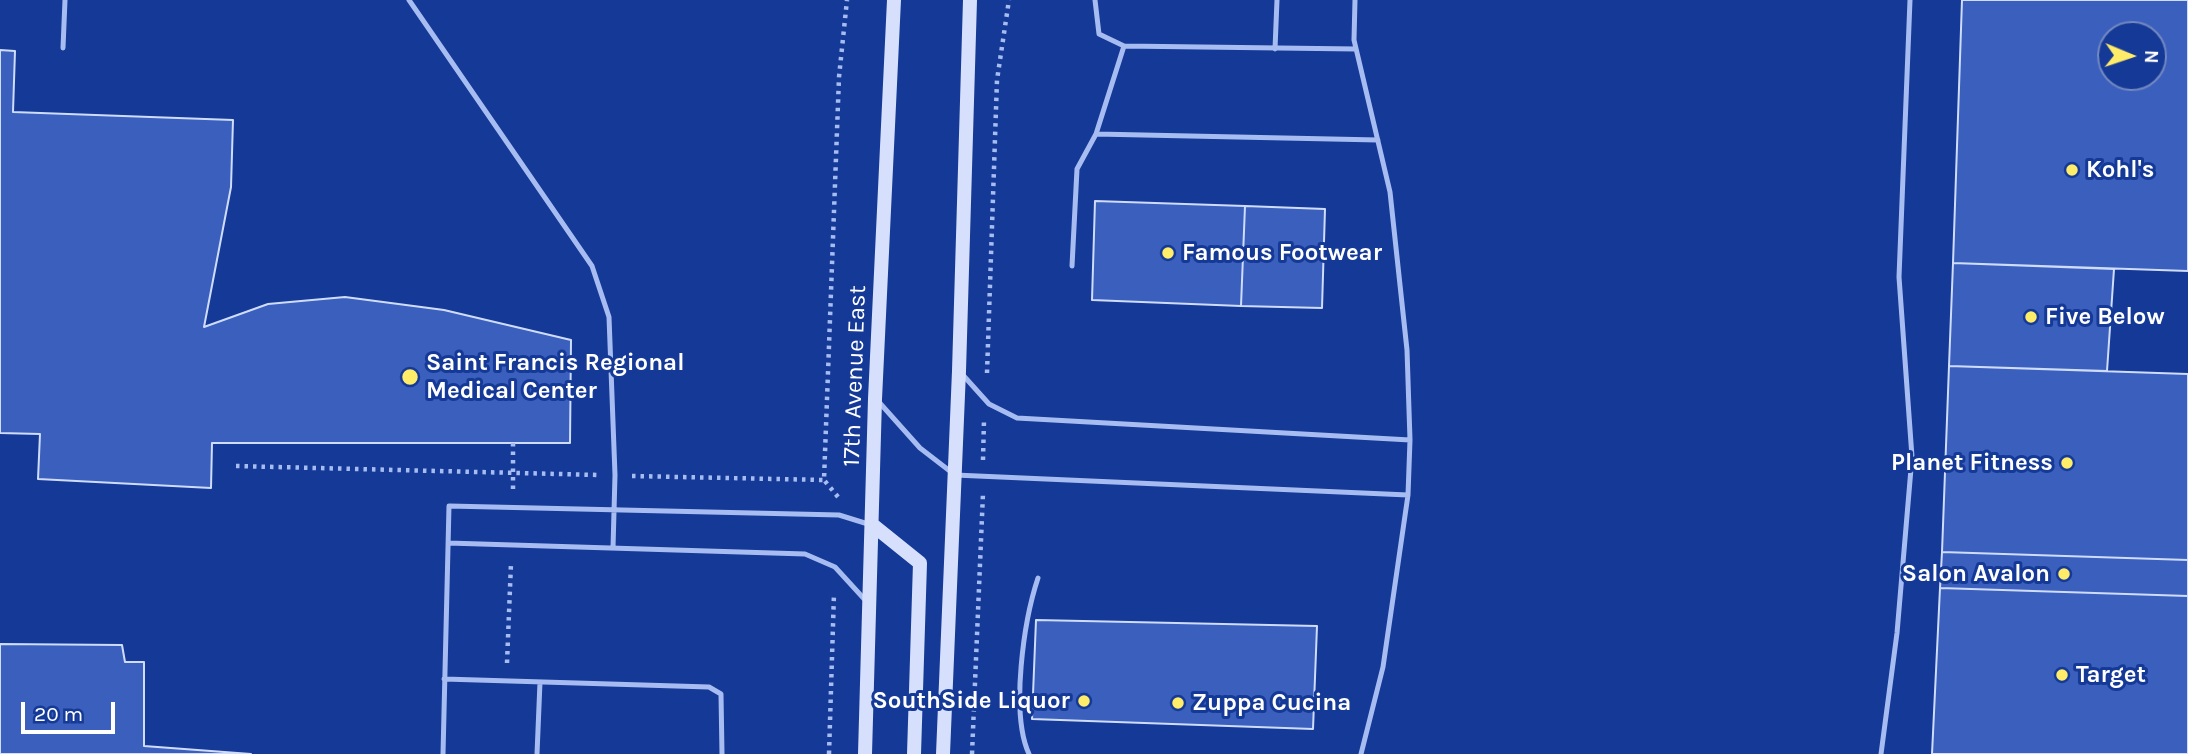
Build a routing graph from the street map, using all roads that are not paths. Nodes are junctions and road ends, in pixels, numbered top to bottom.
1 (65, 0) edge
2 (408, 0) edge
3 (894, 0) edge
4 (970, 0) edge
5 (1095, 0) edge
6 (1277, 0) edge
7 (1355, 0) edge
8 (1910, 0) edge
9 (1124, 46) junction
10 (63, 48) dead end
11 (1275, 49) junction
12 (1356, 49) junction
13 (1096, 134) junction
14 (1378, 141) junction
15 (1072, 266) dead end
16 (959, 371) junction
17 (875, 399) junction
18 (1410, 440) junction
19 (955, 475) junction
20 (1408, 495) junction
21 (614, 508) junction
22 (874, 526) junction
23 (448, 543) junction
24 (613, 548) junction
25 (1038, 578) dead end
26 (871, 607) junction
27 (444, 679) junction
28 (540, 682) junction
29 (443, 754) edge
30 (537, 754) edge
31 (722, 754) edge
32 (865, 754) edge
33 (914, 754) edge
34 (943, 754) edge
35 (1029, 754) edge
36 (1360, 754) edge
37 (1881, 754) edge

1 - 10 lane
2 - 21 lane
3 - 17 street, 17th Avenue East
4 - 16 street
5 - 9 lane
6 - 11 lane
7 - 12 lane
8 - 37 lane
9 - 11 lane
9 - 13 lane
11 - 12 lane
12 - 14 lane
13 - 14 lane
13 - 15 lane
14 - 18 lane
16 - 18 lane
16 - 19 street
17 - 19 lane
17 - 22 street, 17th Avenue East
18 - 20 lane
19 - 20 lane
19 - 34 street
20 - 36 lane
21 - 22 lane
21 - 23 lane
21 - 24 lane
22 - 26 street, 17th Avenue East
22 - 33 street
23 - 24 lane
23 - 27 lane
24 - 26 lane
25 - 35 lane
26 - 32 street, 17th Avenue East
27 - 28 lane
27 - 29 lane
28 - 30 lane
28 - 31 lane

